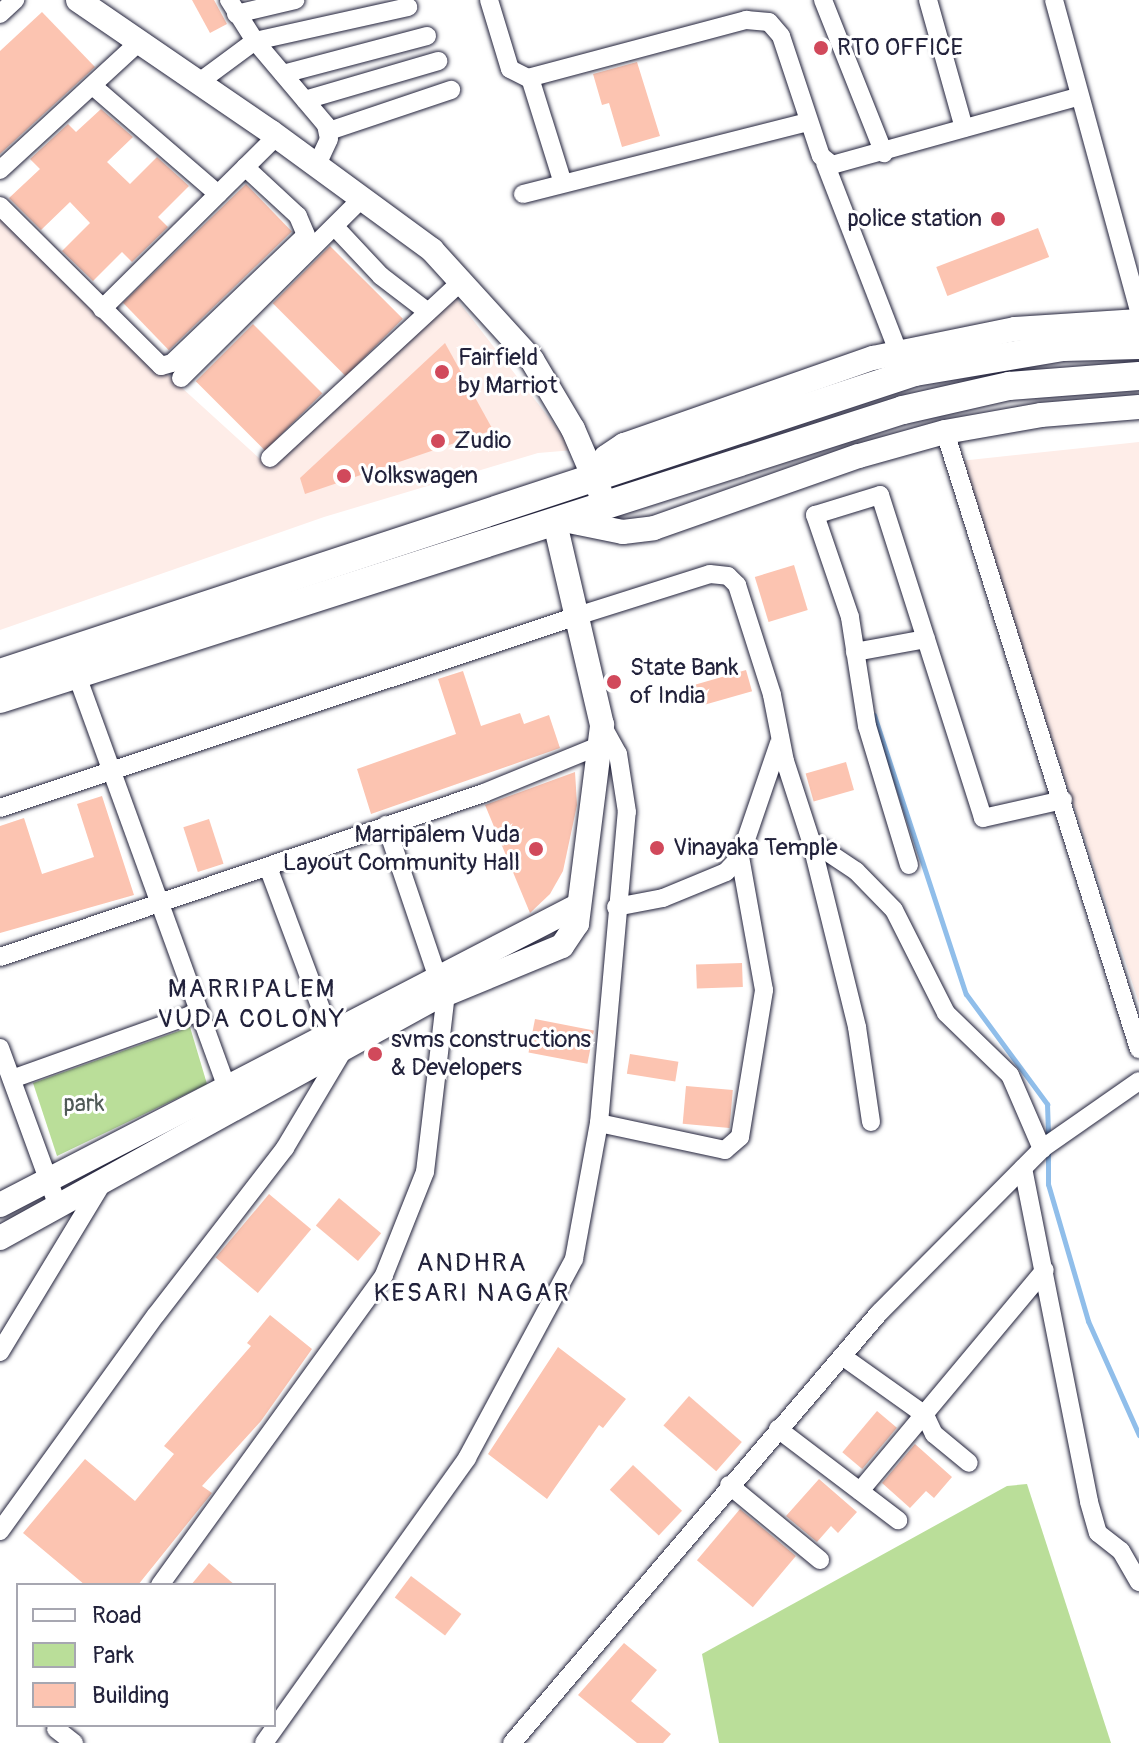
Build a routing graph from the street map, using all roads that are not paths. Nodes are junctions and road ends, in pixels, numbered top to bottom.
1 (15, 0) edge
2 (78, 0) edge
3 (295, 0) edge
4 (489, 0) edge
5 (823, 0) edge
6 (928, 0) edge
7 (1054, 0) edge
8 (233, 7) edge
9 (408, 7) dead end
10 (0, 14) edge
11 (427, 36) dead end
12 (255, 41) junction
13 (138, 43) junction
14 (438, 61) dead end
15 (283, 74) junction
16 (530, 78) junction
17 (198, 83) junction
18 (94, 87) junction
19 (451, 90) dead end
20 (1080, 96) junction
21 (305, 100) junction
22 (808, 122) junction
23 (964, 128) junction
24 (329, 131) junction
25 (277, 136) junction
26 (884, 153) junction
27 (825, 163) junction
28 (317, 165) junction
29 (245, 167) junction
30 (0, 170) edge
31 (563, 183) junction
32 (218, 194) junction
33 (523, 194) dead end
34 (362, 198) junction
35 (0, 206) edge
36 (335, 227) junction
37 (462, 281) junction
38 (102, 309) junction
39 (1139, 310) edge
40 (428, 312) junction
41 (1139, 321) edge
42 (1139, 345) edge
43 (898, 351) junction
44 (1139, 376) edge
45 (181, 378) dead end
46 (1139, 407) edge
47 (945, 432) junction
48 (270, 458) dead end
49 (594, 477) junction
50 (605, 506) junction
51 (560, 521) junction
52 (577, 616) junction
53 (926, 639) junction
54 (855, 652) junction
55 (0, 673) edge
56 (76, 673) junction
57 (0, 699) edge
58 (602, 735) junction
59 (780, 737) junction
60 (109, 775) junction
61 (1063, 800) junction
62 (0, 808) edge
63 (386, 825) junction
64 (811, 841) junction
65 (740, 857) junction
66 (909, 865) dead end
67 (268, 867) junction
68 (159, 905) junction
69 (616, 907) junction
70 (0, 957) edge
71 (442, 986) junction
72 (199, 1012) junction
73 (329, 1030) junction
74 (0, 1048) edge
75 (344, 1049) junction
76 (1139, 1049) edge
77 (12, 1079) junction
78 (1139, 1081) edge
79 (230, 1095) junction
80 (871, 1122) dead end
81 (599, 1123) junction
82 (1046, 1146) junction
83 (1023, 1168) junction
84 (105, 1179) junction
85 (53, 1192) junction
86 (0, 1205) edge
87 (0, 1238) edge
88 (1045, 1270) junction
89 (0, 1352) edge
90 (842, 1356) junction
91 (925, 1415) junction
92 (778, 1429) junction
93 (969, 1463) dead end
94 (729, 1485) junction
95 (860, 1491) junction
96 (898, 1520) dead end
97 (0, 1531) edge
98 (1130, 1548) edge
99 (820, 1560) dead end
100 (1139, 1582) edge
101 (161, 1583) edge
102 (276, 1726) edge
103 (54, 1732) edge
104 (74, 1743) edge
105 (512, 1743) edge

1 - 10 street
2 - 13 street
3 - 8 street
4 - 16 street
5 - 26 street
6 - 23 street
7 - 20 street
8 - 12 street
9 - 12 street
11 - 15 street
12 - 15 street
12 - 17 street
13 - 17 street
13 - 18 street
14 - 21 street
15 - 21 street
16 - 22 street
16 - 31 street
17 - 25 street
18 - 30 street
18 - 32 street
19 - 24 street
20 - 23 street
20 - 39 street
21 - 24 street
22 - 27 street
22 - 31 street
23 - 26 street
24 - 28 street
25 - 28 street
25 - 29 street
26 - 27 street
27 - 43 street
28 - 34 street
29 - 32 street
29 - 38 street
31 - 33 street
32 - 38 street
34 - 36 street
34 - 37 street
35 - 38 street
36 - 40 street
36 - 45 street
37 - 40 street
37 - 49 street
40 - 48 street
41 - 43 street
42 - 49 main road
43 - 49 street
44 - 50 main road
46 - 47 street
47 - 51 street
47 - 61 street
49 - 50 street
49 - 55 main road
50 - 51 main road
51 - 52 street
51 - 56 main road
52 - 58 street
52 - 59 street
52 - 60 street
53 - 54 street
53 - 54 street
53 - 61 street
54 - 66 street
56 - 57 main road
56 - 60 street
58 - 63 street
58 - 69 street
58 - 71 street
59 - 64 street
59 - 65 street
60 - 62 street
60 - 68 street
61 - 76 street
63 - 67 street
63 - 71 street
64 - 80 street
64 - 82 street
65 - 69 street
65 - 81 street
67 - 68 street
67 - 73 street
68 - 70 street
68 - 72 street
69 - 81 street
71 - 73 street
71 - 75 street
71 - 101 street
72 - 77 street
72 - 79 street
73 - 79 street
74 - 77 street
75 - 79 street
75 - 97 street
77 - 85 street
78 - 82 street
79 - 84 street
79 - 85 street
81 - 102 street
82 - 83 street
83 - 88 street
83 - 90 street
84 - 85 street
84 - 89 street
85 - 86 street
85 - 87 street
88 - 91 street
88 - 98 street
90 - 91 street
90 - 92 street
91 - 93 street
91 - 95 street
92 - 94 street
92 - 95 street
94 - 99 street
94 - 105 street
95 - 96 street
98 - 100 street
103 - 104 street

